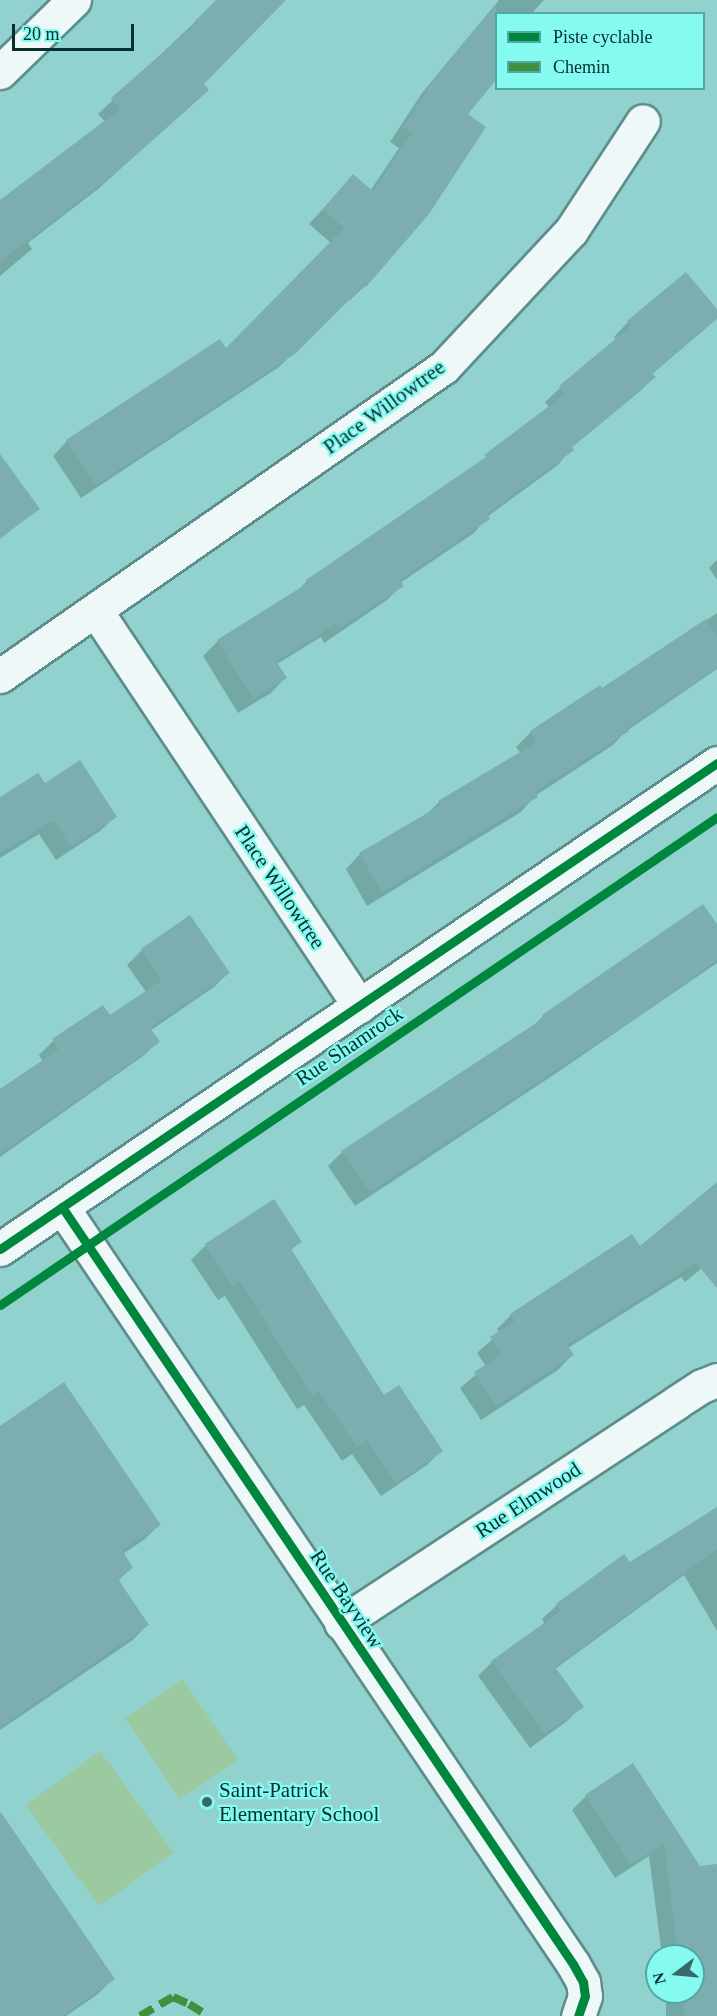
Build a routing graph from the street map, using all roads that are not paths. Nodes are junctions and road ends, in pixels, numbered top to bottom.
1 (74, 0) edge
2 (0, 72) edge
3 (643, 121) dead end
4 (96, 611) junction
5 (0, 676) edge
6 (717, 763) edge
7 (359, 1006) junction
8 (62, 1207) junction
9 (0, 1249) edge
10 (717, 1380) edge
11 (341, 1623) junction
12 (578, 2016) edge

1 - 2 street
3 - 4 street, Place Willowtree
4 - 5 street, Place Willowtree
4 - 7 street, Place Willowtree
6 - 7 street, Rue Shamrock
7 - 8 street, Rue Shamrock
8 - 9 street, Rue Shamrock
8 - 11 street, Rue Bayview
10 - 11 street, Rue Elmwood
11 - 12 street, Rue Bayview

